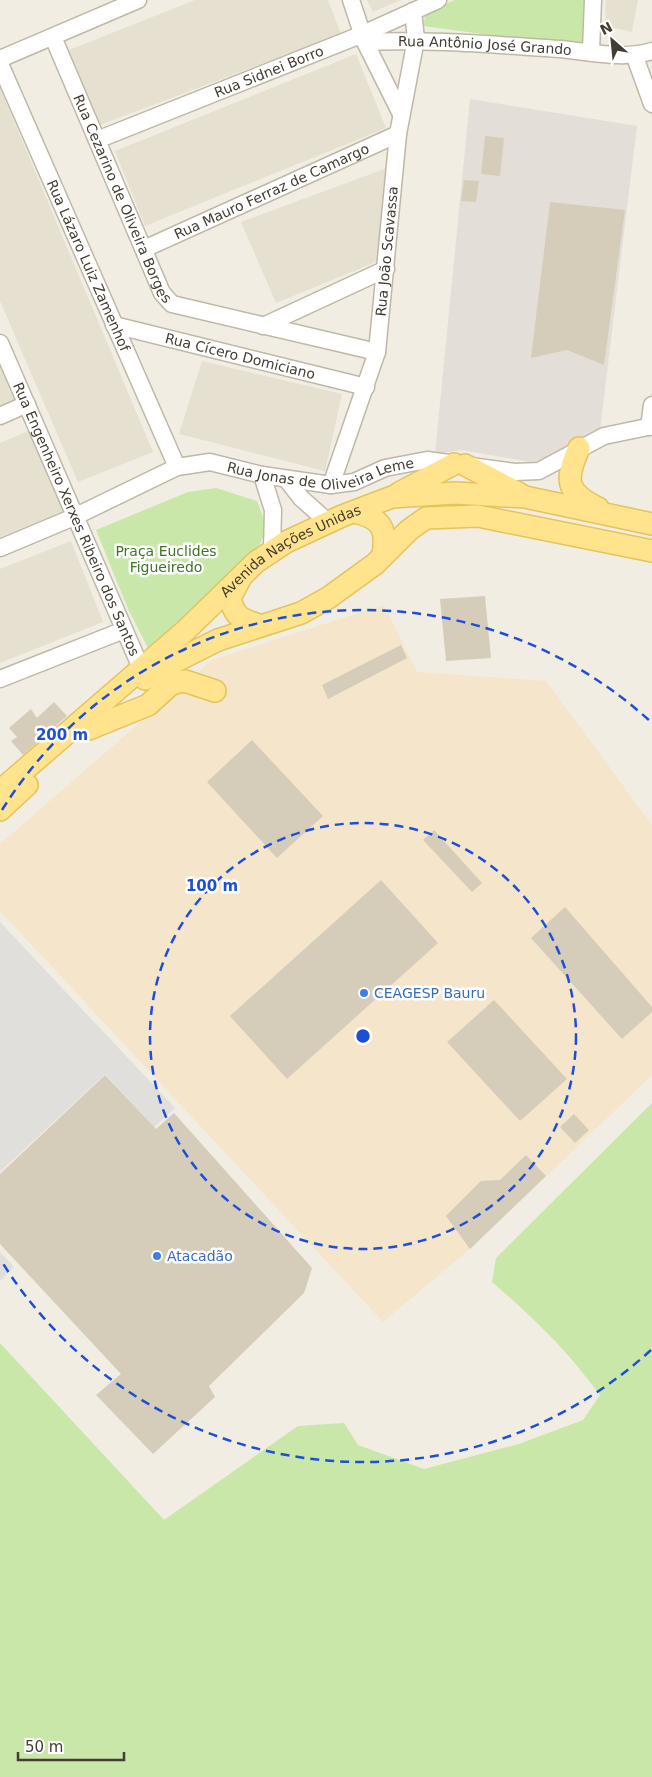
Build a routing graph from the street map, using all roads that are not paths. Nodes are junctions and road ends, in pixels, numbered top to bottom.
1 (138, 0) edge
2 (351, 0) edge
3 (438, 0) edge
4 (593, 0) edge
5 (104, 7) edge
6 (413, 11) junction
7 (53, 37) junction
8 (364, 38) junction
9 (416, 39) junction
10 (591, 52) junction
11 (652, 52) edge
12 (635, 57) junction
13 (0, 59) edge
14 (0, 64) edge
15 (652, 104) edge
16 (401, 114) junction
17 (398, 134) junction
18 (97, 140) junction
19 (144, 249) junction
20 (386, 269) junction
21 (114, 325) junction
22 (263, 326) junction
23 (0, 343) edge
24 (377, 352) junction
25 (366, 387) junction
26 (27, 404) junction
27 (652, 405) edge
28 (0, 416) edge
29 (650, 427) edge
30 (579, 448) junction
31 (459, 464) junction
32 (177, 467) junction
33 (262, 475) junction
34 (287, 480) junction
35 (331, 485) junction
36 (392, 497) junction
37 (525, 497) junction
38 (355, 512) junction
39 (74, 517) junction
40 (617, 517) junction
41 (328, 522) junction
42 (652, 524) edge
43 (0, 548) edge
44 (652, 551) edge
45 (383, 555) junction
46 (264, 556) junction
47 (259, 625) junction
48 (124, 630) junction
49 (141, 668) junction
50 (0, 679) edge
51 (215, 691) dead end
52 (89, 729) junction
53 (0, 791) edge
54 (0, 810) edge

1 - 5 street
2 - 8 street
3 - 6 street, Rua Sidnei Borro
4 - 10 street
5 - 7 street
6 - 8 street, Rua Sidnei Borro
6 - 9 street, Rua João Scavassa
7 - 13 street
7 - 18 street, Rua Cezarino de Oliveira Borges
8 - 9 street, Rua Antônio José Grando
8 - 16 street
8 - 18 street, Rua Sidnei Borro
9 - 10 street, Rua Antônio José Grando
9 - 16 street, Rua João Scavassa
10 - 12 street, Rua Antônio José Grando
11 - 12 street
12 - 15 street
14 - 21 street, Rua Lázaro Luiz Zamenhof
16 - 17 street, Rua João Scavassa
17 - 19 street, Rua Mauro Ferraz de Camargo
17 - 20 street, Rua João Scavassa
18 - 19 street, Rua Cezarino de Oliveira Borges
19 - 22 street, Rua Cezarino de Oliveira Borges
20 - 22 street
20 - 24 street, Rua João Scavassa
21 - 25 street, Rua Cícero Domiciano
21 - 32 street, Rua Lázaro Luiz Zamenhof
22 - 24 street, Rua Cezarino de Oliveira Borges
23 - 26 street, Rua Engenheiro Xerxes Ribeiro dos Santos
24 - 25 street, Rua João Scavassa
25 - 35 street, Rua João Scavassa
26 - 28 street
26 - 39 street, Rua Engenheiro Xerxes Ribeiro dos Santos
27 - 29 street
29 - 30 street, Rua Jonas de Oliveira Leme
30 - 31 street, Rua Jonas de Oliveira Leme
30 - 40 main road
31 - 35 street, Rua Jonas de Oliveira Leme
31 - 36 main road
31 - 37 main road
32 - 33 street, Rua Jonas de Oliveira Leme
32 - 39 street, Rua Jonas de Oliveira Leme
33 - 34 street, Rua Jonas de Oliveira Leme
33 - 46 street
34 - 35 street, Rua Jonas de Oliveira Leme
34 - 41 street
36 - 37 main road, Avenida Nações Unidas
36 - 38 main road, Avenida Nações Unidas
37 - 40 main road, Avenida Nações Unidas
38 - 41 main road, Avenida Nações Unidas
38 - 45 main road
39 - 43 street, Rua Jonas de Oliveira Leme
39 - 48 street, Rua Engenheiro Xerxes Ribeiro dos Santos
40 - 42 main road, Avenida Nações Unidas
41 - 46 main road, Avenida Nações Unidas
44 - 45 main road
45 - 47 main road
46 - 47 main road
46 - 49 main road, Avenida Nações Unidas
47 - 52 main road
48 - 49 street, Rua Engenheiro Xerxes Ribeiro dos Santos
48 - 50 street
49 - 53 main road, Avenida Nações Unidas
51 - 52 main road
52 - 54 main road

